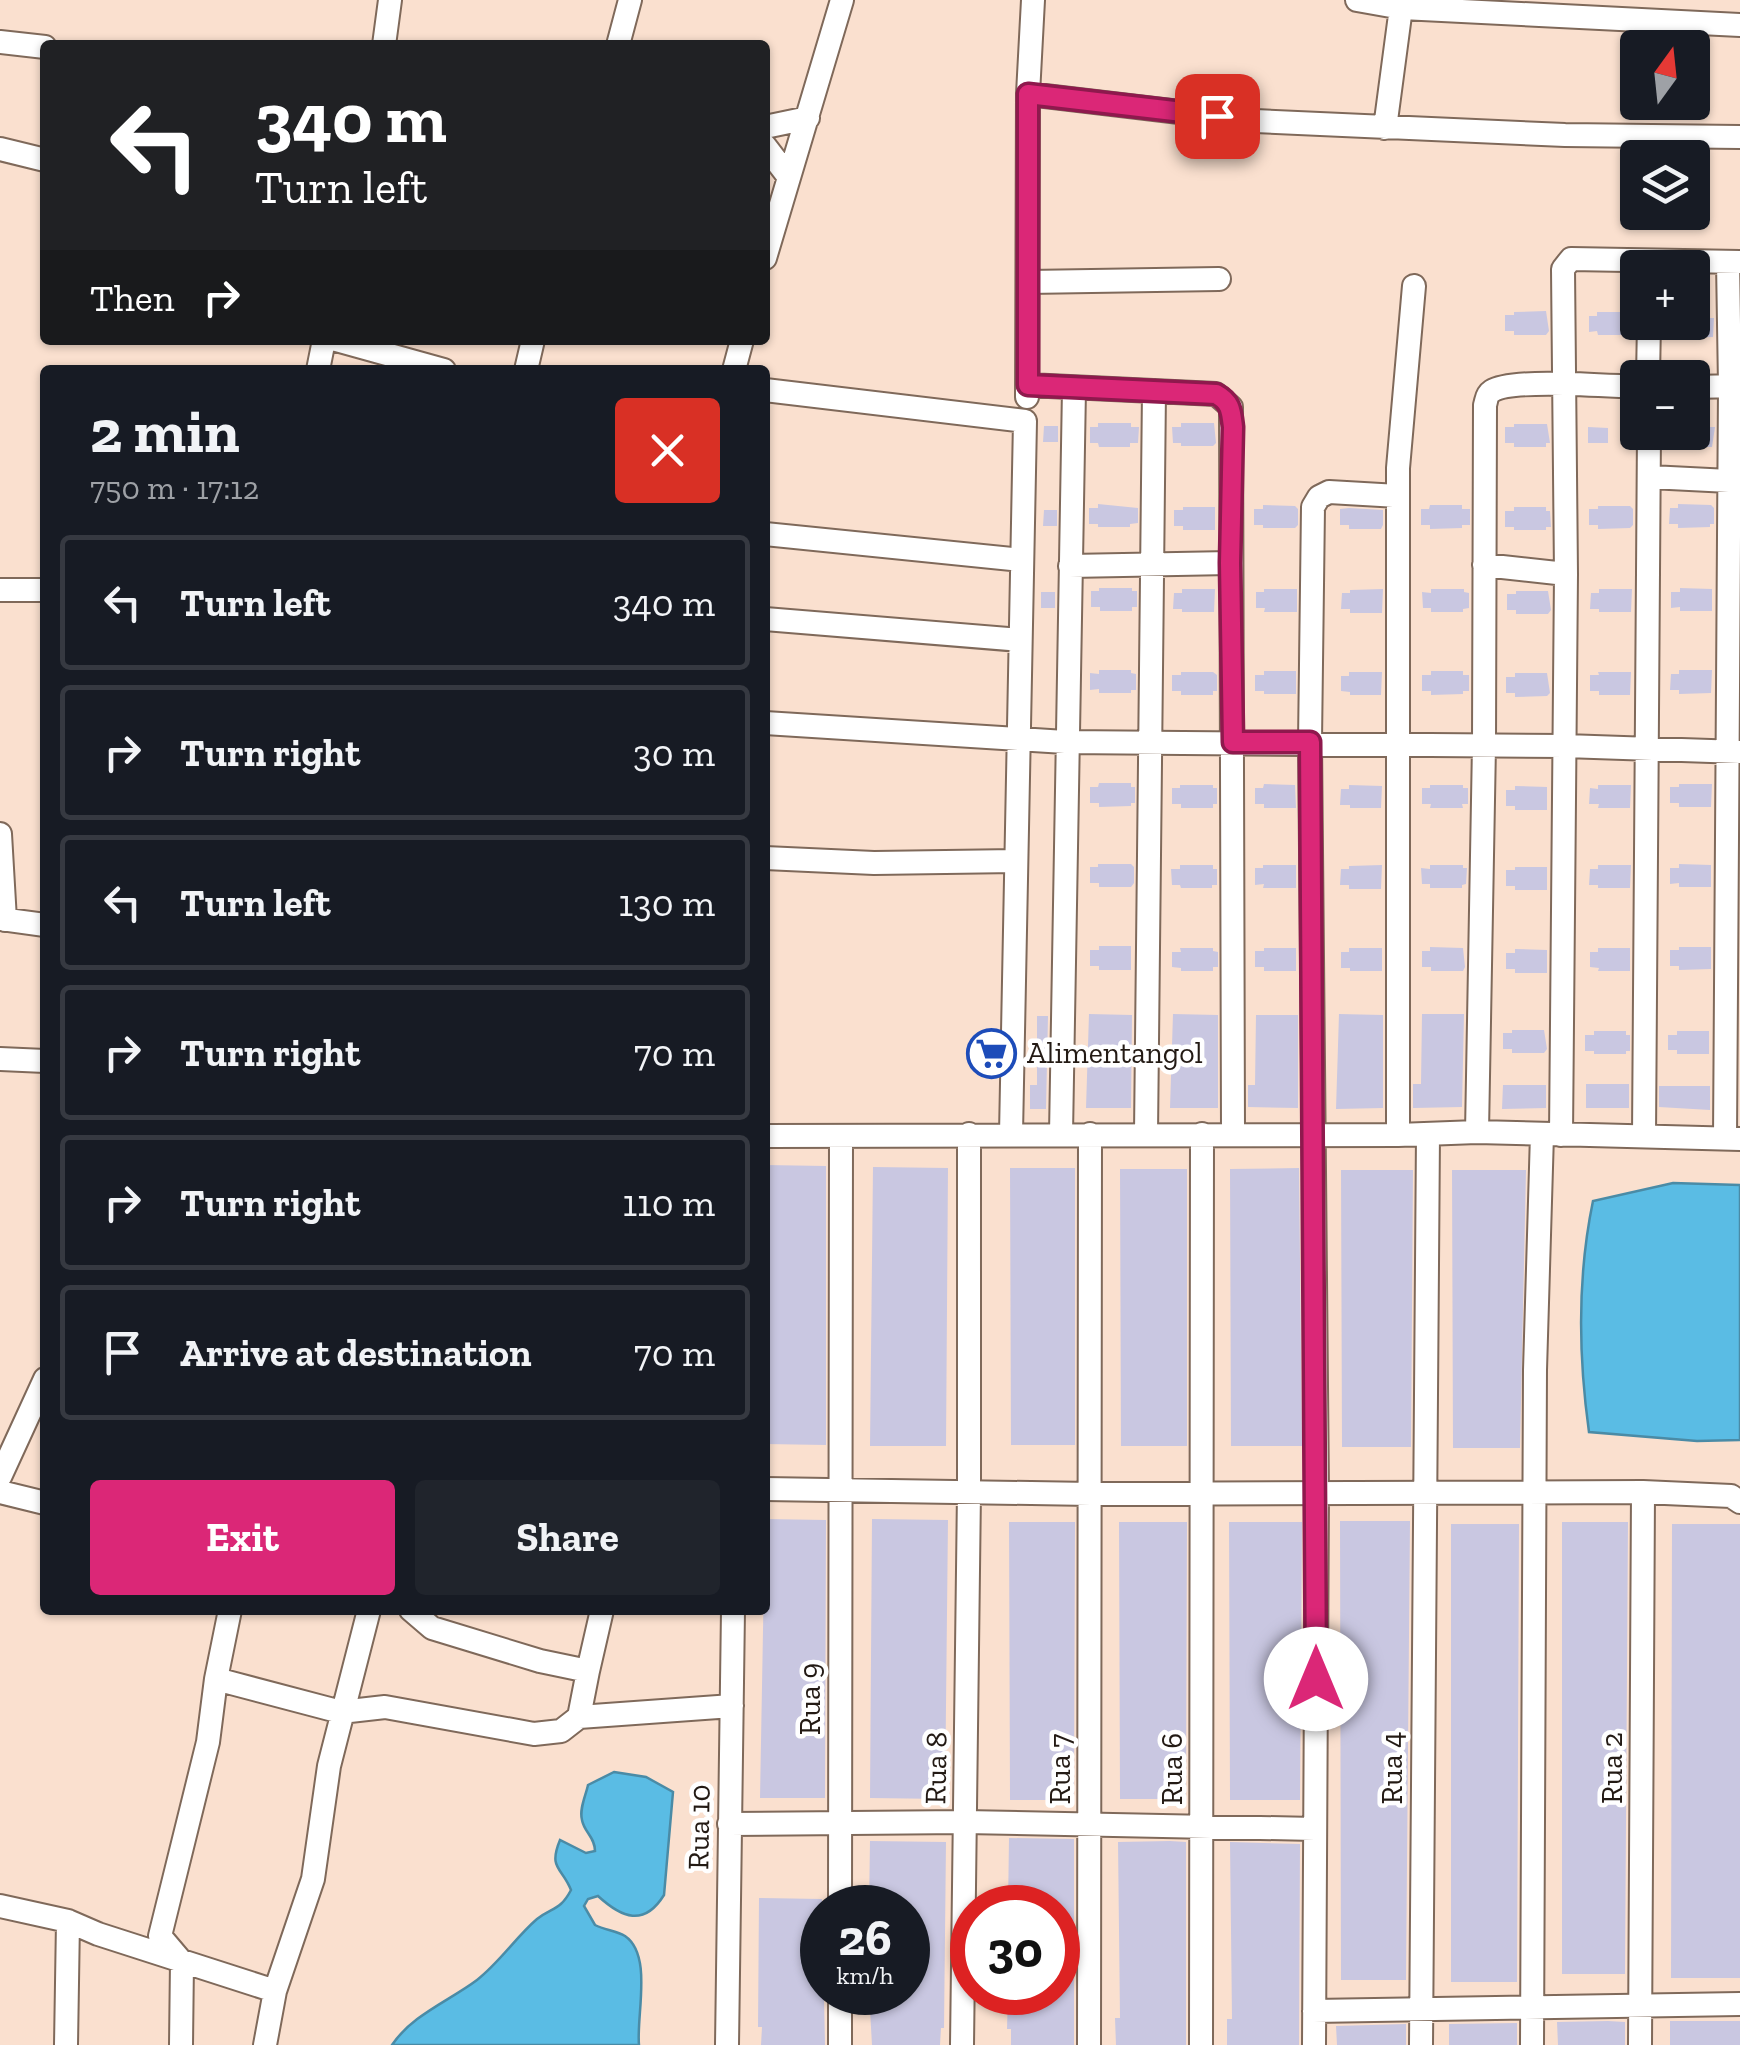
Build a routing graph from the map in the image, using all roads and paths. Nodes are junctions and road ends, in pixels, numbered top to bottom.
1 (390, 0) edge
2 (630, 0) edge
3 (842, 0) edge
4 (1032, 0) edge
5 (1357, 0) edge
6 (1402, 4) edge
7 (1740, 25) edge
8 (385, 40) edge
9 (619, 40) edge
10 (0, 42) edge
11 (40, 46) edge
12 (1028, 94) junction
13 (808, 118) junction
14 (770, 127) edge
15 (1385, 128) junction
16 (1740, 137) edge
17 (0, 150) edge
18 (770, 153) edge
19 (40, 159) edge
20 (788, 176) junction
21 (770, 240) edge
22 (1620, 261) edge
23 (1734, 262) edge
24 (1218, 279) dead end
25 (1028, 282) junction
26 (1414, 286) dead end
27 (354, 345) edge
28 (426, 365) edge
29 (1028, 385) junction
30 (1564, 385) junction
31 (1735, 386) edge
32 (1620, 387) edge
33 (1710, 387) edge
34 (1074, 389) junction
35 (770, 391) edge
36 (1154, 391) junction
37 (1025, 420) junction
38 (1649, 450) edge
39 (1650, 477) junction
40 (1729, 480) junction
41 (1398, 496) junction
42 (770, 535) edge
43 (1022, 560) junction
44 (1150, 562) junction
45 (1230, 563) junction
46 (1484, 565) junction
47 (1070, 566) junction
48 (1566, 574) junction
49 (0, 590) edge
50 (40, 590) edge
51 (770, 618) edge
52 (1020, 640) junction
53 (770, 723) edge
54 (1019, 739) junction
55 (1148, 741) junction
56 (1066, 742) junction
57 (1233, 742) junction
58 (1310, 742) junction
59 (1399, 744) junction
60 (1484, 745) junction
61 (1565, 746) junction
62 (1648, 750) junction
63 (1733, 752) edge
64 (0, 834) edge
65 (770, 858) edge
66 (1016, 861) junction
67 (2, 919) edge
68 (40, 923) edge
69 (0, 1059) edge
70 (40, 1060) edge
71 (1478, 1132) junction
72 (969, 1134) junction
73 (1012, 1134) junction
74 (1061, 1134) junction
75 (1090, 1134) junction
76 (1146, 1134) junction
77 (1202, 1134) junction
78 (1233, 1134) junction
79 (1314, 1134) junction
80 (1428, 1134) junction
81 (1398, 1135) junction
82 (1551, 1135) junction
83 (770, 1136) edge
84 (842, 1136) junction
85 (1644, 1136) junction
86 (1733, 1138) edge
87 (40, 1390) edge
88 (0, 1477) edge
89 (770, 1489) edge
90 (840, 1491) junction
91 (969, 1491) junction
92 (0, 1492) edge
93 (1423, 1492) junction
94 (1643, 1492) junction
95 (1317, 1493) junction
96 (1534, 1493) junction
97 (1091, 1494) junction
98 (1203, 1494) junction
99 (40, 1502) edge
100 (1740, 1502) edge
101 (229, 1615) edge
102 (368, 1615) edge
103 (417, 1615) edge
104 (601, 1615) edge
105 (732, 1615) edge
106 (588, 1672) junction
107 (216, 1680) junction
108 (732, 1706) junction
109 (341, 1712) junction
110 (579, 1717) junction
111 (840, 1821) junction
112 (965, 1822) junction
113 (729, 1824) junction
114 (1090, 1827) junction
115 (1315, 1828) junction
116 (1202, 1829) junction
117 (840, 1885) edge
118 (0, 1906) edge
119 (68, 1921) junction
120 (182, 1962) junction
121 (275, 1991) junction
122 (1740, 2004) edge
123 (1532, 2006) junction
124 (1640, 2006) junction
125 (1421, 2009) junction
126 (1314, 2011) junction
127 (840, 2015) edge
128 (66, 2045) edge
129 (181, 2045) edge
130 (265, 2045) edge
131 (727, 2045) edge
132 (840, 2045) edge
133 (962, 2045) edge
134 (1089, 2045) edge
135 (1200, 2045) edge
136 (1314, 2045) edge
137 (1421, 2045) edge
138 (1532, 2045) edge
139 (1640, 2045) edge

1 - 8 street
2 - 9 street
3 - 13 street
4 - 12 street
5 - 6 street
6 - 7 street
6 - 15 street
10 - 11 street
12 - 15 street
12 - 25 street
13 - 14 street
13 - 20 street
15 - 16 street
17 - 19 street
18 - 20 street
20 - 21 street
22 - 30 street
23 - 31 street
24 - 25 street
25 - 29 street
26 - 41 street
27 - 28 street
29 - 34 street
29 - 37 street
30 - 32 street
30 - 46 street
30 - 48 street
31 - 33 street
31 - 40 street
34 - 36 street
34 - 47 street
35 - 37 street
36 - 44 street
36 - 45 street
37 - 43 street
38 - 39 street
39 - 40 street
39 - 62 street
40 - 63 street
41 - 58 street
41 - 59 street
42 - 43 street
43 - 52 street
44 - 45 street
44 - 47 street
44 - 55 street
45 - 57 street
46 - 48 street
46 - 60 street
47 - 56 street
48 - 61 street
49 - 50 street
51 - 52 street
52 - 54 street
53 - 54 street
54 - 56 street
54 - 66 street
55 - 56 street
55 - 57 street
55 - 76 street
56 - 74 street
57 - 58 street
57 - 78 street
58 - 59 street
58 - 79 street
59 - 60 street
59 - 81 street
60 - 61 street
60 - 71 street
61 - 62 street
61 - 82 street
62 - 63 street
62 - 85 street
63 - 86 street
64 - 67 street
65 - 66 street
66 - 73 street
67 - 68 street
69 - 70 street
71 - 80 street
71 - 82 street
72 - 73 street
72 - 84 street
72 - 91 street, Rua 8
73 - 74 street
74 - 75 street
75 - 76 street
75 - 97 street, Rua 7
76 - 77 street
77 - 78 street
77 - 98 street, Rua 6
78 - 79 street
79 - 81 street
79 - 95 street
80 - 81 street
80 - 93 street, Rua 4
82 - 85 street
82 - 96 street
83 - 84 street
84 - 90 street, Rua 9
85 - 86 street
87 - 88 street
89 - 90 street
90 - 91 street
90 - 111 street, Rua 9
91 - 97 street
91 - 112 street, Rua 8
92 - 99 street
93 - 95 street
93 - 96 street
93 - 125 street, Rua 4
94 - 96 street
94 - 100 street
94 - 124 street, Rua 2
95 - 98 street
95 - 115 street
96 - 123 street
97 - 98 street
97 - 114 street, Rua 7
98 - 116 street, Rua 6
101 - 107 street
102 - 109 street
103 - 106 street
104 - 106 street
105 - 108 street, Rua 10
106 - 110 street
107 - 109 street
107 - 120 street
108 - 110 street
108 - 113 street, Rua 10
109 - 110 street
109 - 121 street
111 - 112 street
111 - 113 street
111 - 117 street, Rua 9
112 - 114 street
112 - 133 street, Rua 8
113 - 131 street, Rua 10
114 - 116 street
114 - 134 street, Rua 7
115 - 116 street
115 - 126 street
116 - 135 street, Rua 6
118 - 119 street
119 - 120 street
119 - 128 street
120 - 121 street
120 - 129 street
121 - 130 street
122 - 124 street
123 - 124 street
123 - 125 street
123 - 138 street
124 - 139 street, Rua 2
125 - 126 street
125 - 137 street, Rua 4
126 - 136 street
127 - 132 street

